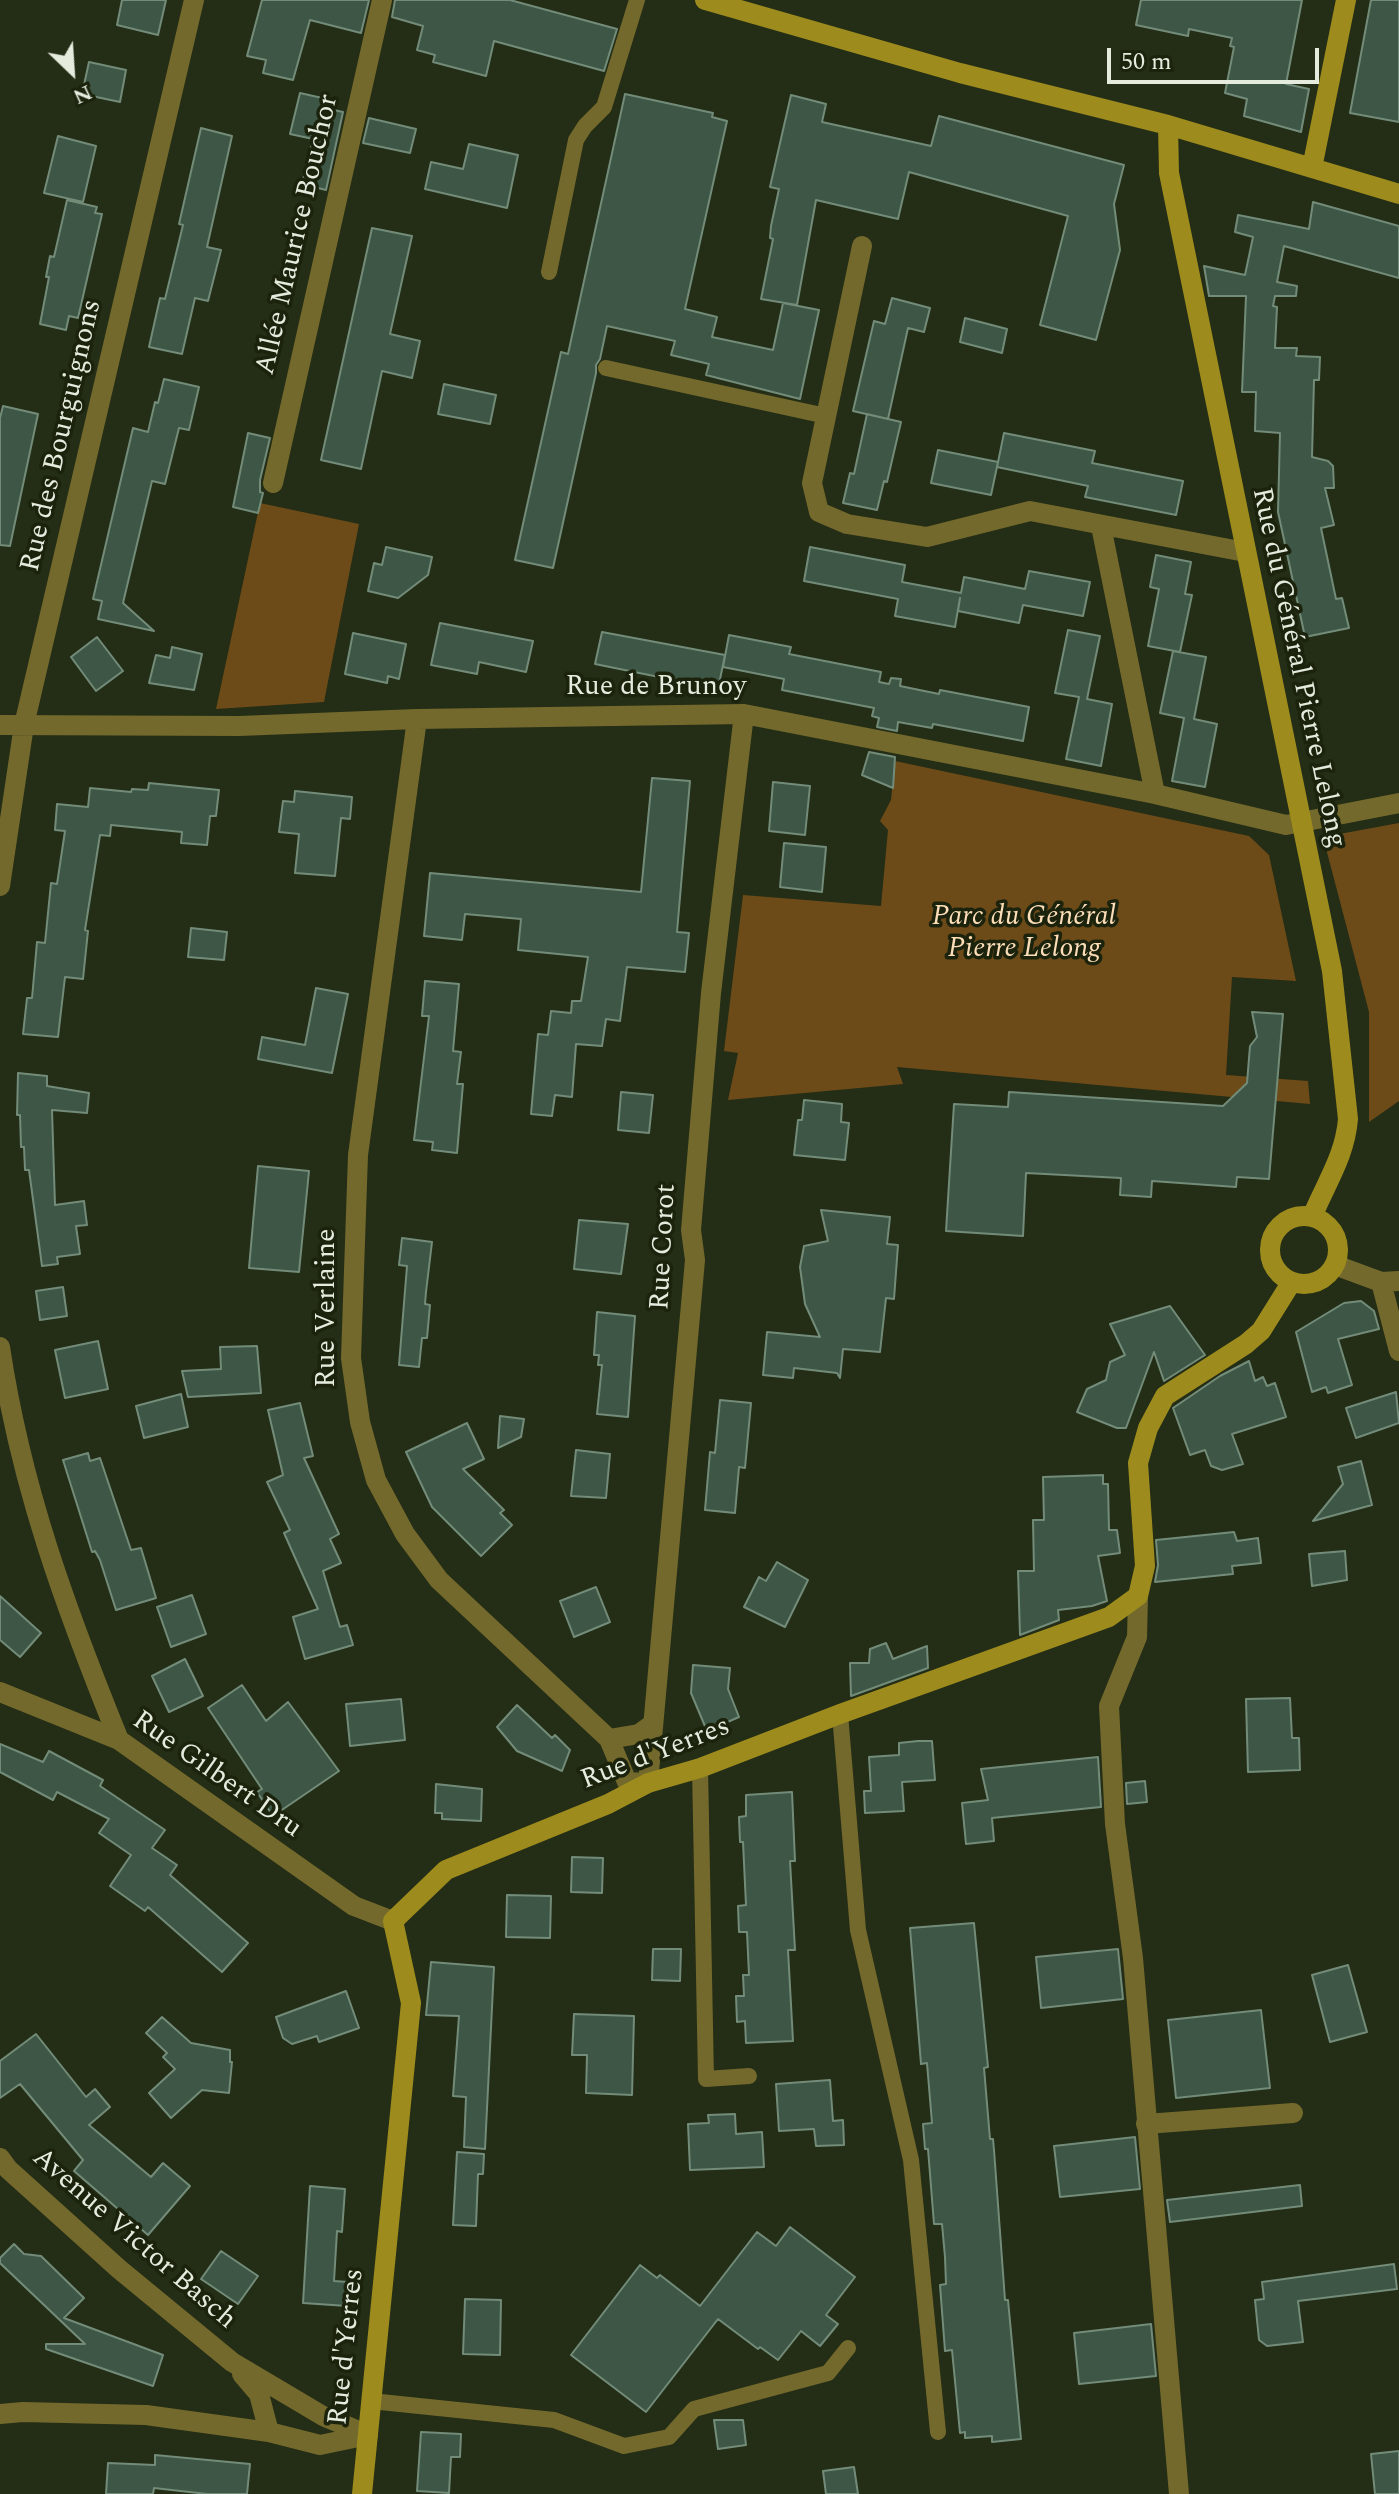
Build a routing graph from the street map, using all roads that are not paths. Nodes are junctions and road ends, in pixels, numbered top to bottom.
1 (194, 0) edge
2 (382, 0) edge
3 (637, 0) edge
4 (705, 0) edge
5 (1346, 0) edge
6 (742, 5) edge
7 (1168, 125) junction
8 (1312, 168) junction
9 (1399, 194) edge
10 (862, 246) dead end
11 (549, 272) dead end
12 (606, 368) dead end
13 (826, 416) junction
14 (273, 483) dead end
15 (1101, 526) junction
16 (1245, 552) junction
17 (744, 714) junction
18 (417, 719) junction
19 (0, 725) edge
20 (24, 725) junction
21 (1155, 794) junction
22 (1399, 803) edge
23 (1300, 822) junction
24 (0, 886) edge
25 (1312, 1217) junction
26 (1335, 1265) junction
27 (1390, 1282) edge
28 (1291, 1283) junction
29 (0, 1347) edge
30 (1399, 1351) edge
31 (1138, 1596) junction
32 (0, 1692) edge
33 (840, 1714) junction
34 (653, 1724) junction
35 (609, 1739) junction
36 (119, 1740) junction
37 (700, 1768) junction
38 (648, 1783) junction
39 (393, 1921) junction
40 (749, 2076) dead end
41 (1293, 2113) dead end
42 (1146, 2124) junction
43 (3, 2165) edge
44 (848, 2348) dead end
45 (232, 2362) junction
46 (371, 2401) junction
47 (0, 2414) edge
48 (269, 2432) junction
49 (938, 2432) dead end
50 (368, 2435) junction
51 (362, 2494) edge
52 (1179, 2494) edge

1 - 20 street, Rue des Bourguignons
2 - 14 street, Allée Maurice Bouchor
3 - 11 lane
4 - 6 street
5 - 8 street
6 - 7 street
7 - 8 street
7 - 16 street, Rue du Général Pierre Lelong
8 - 9 street
10 - 13 street
12 - 13 lane
13 - 15 street
15 - 16 street
15 - 21 street
16 - 23 street, Rue du Général Pierre Lelong
17 - 18 street, Rue de Brunoy
17 - 21 street, Rue de Brunoy
17 - 34 street, Rue Corot
18 - 20 street, Rue de Brunoy
18 - 35 street, Rue Verlaine
19 - 20 street, Rue de Brunoy
20 - 24 street, Rue des Bourguignons
21 - 23 street, Rue de Brunoy
22 - 23 street, Rue de Brunoy
23 - 25 street, Rue du Général Pierre Lelong
25 - 26 street
25 - 28 street
26 - 27 street
26 - 28 street
27 - 30 street
28 - 31 street
29 - 36 street
31 - 33 street, Rue d'Yerres
31 - 42 street
32 - 36 street, Rue Gilbert Dru
33 - 37 street, Rue d'Yerres
33 - 49 lane
34 - 35 street
34 - 38 street, Rue Corot
35 - 38 street, Rue Verlaine
36 - 39 street, Rue Gilbert Dru
37 - 38 street, Rue d'Yerres
37 - 40 lane
38 - 39 street, Rue d'Yerres
39 - 46 street, Rue d'Yerres
41 - 42 street
42 - 52 street
43 - 45 street, Avenue Victor Basch
44 - 46 lane
45 - 48 street, Avenue Victor Basch
45 - 50 street, Avenue Victor Basch
46 - 50 street, Rue d'Yerres
47 - 48 street
48 - 50 street
50 - 51 street, Rue d'Yerres

